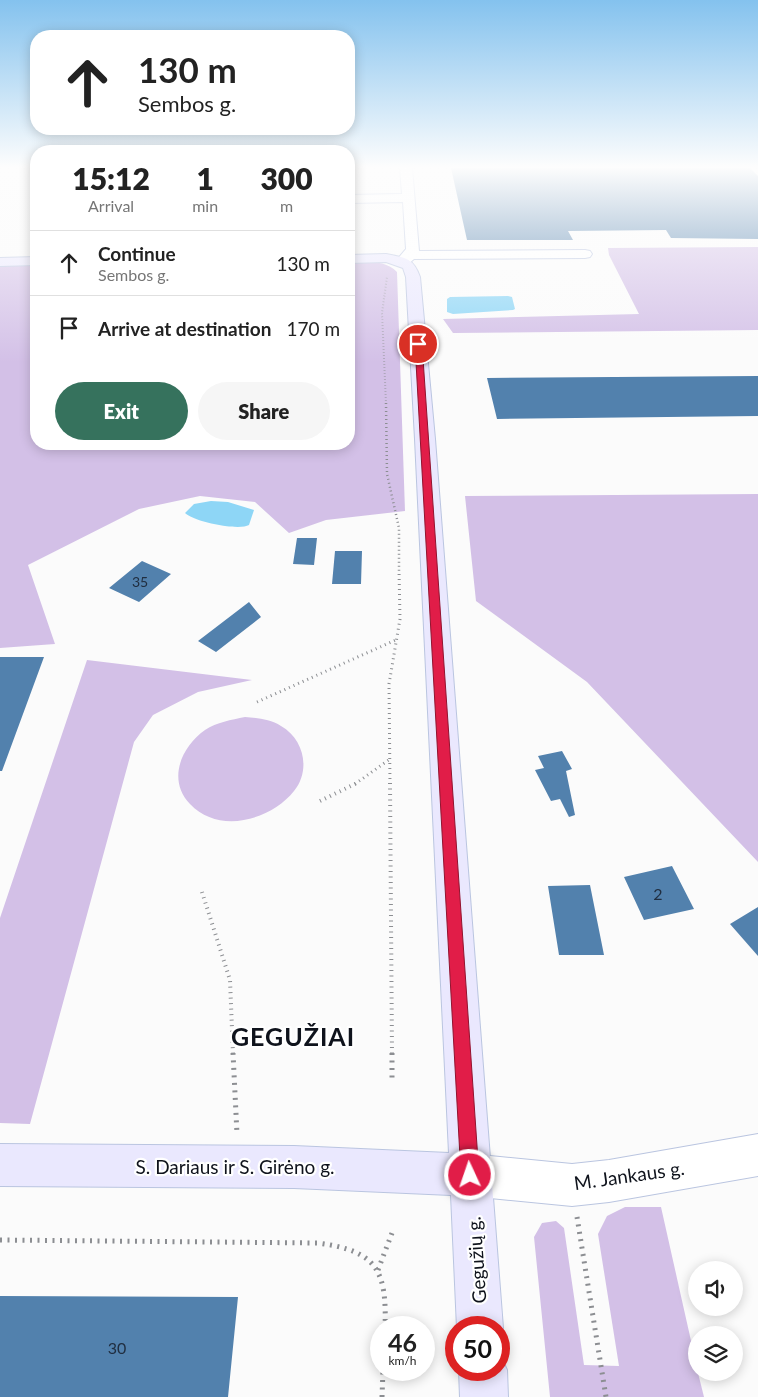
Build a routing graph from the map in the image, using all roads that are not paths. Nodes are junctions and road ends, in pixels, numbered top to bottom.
1 (411, 233) edge
2 (585, 254) dead end
3 (399, 258) junction
4 (355, 259) edge
5 (0, 262) edge
6 (30, 262) edge
7 (758, 1155) edge
8 (0, 1165) edge
9 (470, 1175) junction
10 (479, 1316) edge
11 (483, 1381) edge
12 (484, 1397) edge

1 - 3 street
2 - 3 street
3 - 4 main road
3 - 9 main road, Gegužių g.
5 - 6 main road
7 - 9 street, M. Jankaus g.
8 - 9 main road, S. Dariaus ir S. Girėno g.
9 - 10 main road, Gegužių g.
11 - 12 main road

